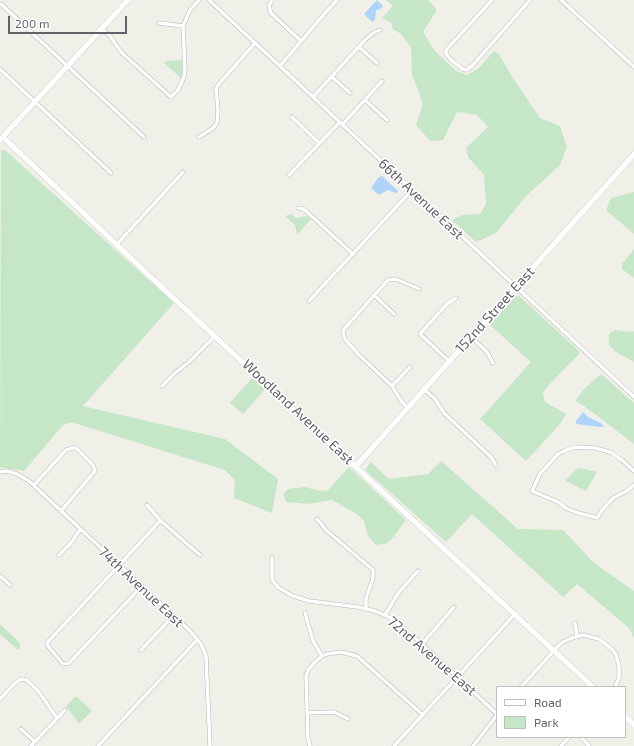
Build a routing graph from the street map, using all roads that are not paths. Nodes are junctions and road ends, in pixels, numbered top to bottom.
1 (128, 0) edge
2 (199, 0) edge
3 (209, 0) edge
4 (272, 0) edge
5 (337, 0) edge
6 (492, 0) edge
7 (530, 0) edge
8 (561, 0) edge
9 (1, 4) edge
10 (159, 23) dead end
11 (183, 26) junction
12 (102, 29) junction
13 (380, 30) dead end
14 (302, 41) junction
15 (255, 43) junction
16 (359, 47) junction
17 (377, 63) dead end
18 (68, 66) junction
19 (280, 66) junction
20 (634, 67) edge
21 (0, 69) edge
22 (332, 77) junction
23 (382, 81) dead end
24 (350, 93) dead end
25 (313, 97) junction
26 (365, 100) junction
27 (35, 102) junction
28 (292, 117) dead end
29 (387, 120) dead end
30 (341, 124) junction
31 (1, 137) edge
32 (199, 137) dead end
33 (144, 138) dead end
34 (319, 143) junction
35 (634, 154) edge
36 (111, 172) dead end
37 (183, 172) dead end
38 (289, 175) dead end
39 (412, 190) junction
40 (298, 208) dead end
41 (117, 244) junction
42 (353, 254) junction
43 (516, 287) junction
44 (419, 289) dead end
45 (374, 295) junction
46 (456, 298) dead end
47 (309, 301) dead end
48 (394, 314) dead end
49 (215, 336) junction
50 (471, 337) junction
51 (450, 361) junction
52 (493, 363) dead end
53 (410, 367) dead end
54 (162, 386) dead end
55 (392, 386) junction
56 (424, 389) junction
57 (634, 397) edge
58 (408, 408) junction
59 (496, 465) dead end
60 (356, 466) junction
61 (634, 471) edge
62 (0, 472) edge
63 (34, 485) junction
64 (634, 485) edge
65 (148, 505) dead end
66 (61, 511) junction
67 (317, 520) dead end
68 (160, 521) junction
69 (80, 530) junction
70 (59, 555) dead end
71 (200, 556) dead end
72 (272, 557) dead end
73 (118, 566) junction
74 (418, 571) dead end
75 (0, 576) edge
76 (10, 585) dead end
77 (141, 587) junction
78 (366, 607) junction
79 (454, 607) dead end
80 (305, 613) dead end
81 (515, 614) junction
82 (384, 615) junction
83 (173, 616) junction
84 (575, 623) dead end
85 (577, 636) junction
86 (197, 640) junction
87 (422, 644) junction
88 (141, 650) dead end
89 (554, 650) junction
90 (322, 656) junction
91 (458, 678) junction
92 (523, 686) edge
93 (592, 686) edge
94 (615, 686) edge
95 (0, 699) edge
96 (65, 710) dead end
97 (307, 713) junction
98 (496, 714) edge
99 (423, 715) junction
100 (496, 716) edge
101 (626, 717) edge
102 (57, 718) junction
103 (348, 719) dead end
104 (634, 725) edge
105 (21, 729) dead end
106 (568, 738) edge
107 (582, 738) edge
108 (35, 742) junction
109 (31, 746) edge
110 (98, 746) edge
111 (210, 746) edge
112 (310, 746) edge
113 (394, 746) edge
114 (473, 746) edge
115 (561, 746) edge
116 (589, 746) edge

1 - 12 street
2 - 11 street
3 - 15 street, 66th Avenue East
4 - 14 street
5 - 14 street
6 - 7 street
8 - 20 street
9 - 18 street
10 - 11 street
11 - 12 street
12 - 18 street
13 - 16 street
14 - 19 street
15 - 19 street, 66th Avenue East
15 - 32 street
16 - 17 street
16 - 22 street
18 - 27 street
18 - 33 street
19 - 25 street, 66th Avenue East
21 - 27 street
22 - 24 street
22 - 25 street
23 - 26 street
25 - 30 street, 66th Avenue East
26 - 29 street
26 - 30 street
27 - 31 street
27 - 36 street
28 - 34 street
30 - 34 street
30 - 39 street, 66th Avenue East
31 - 41 street, Woodland Avenue East
34 - 38 street
35 - 43 street, 152nd Street East
37 - 41 street
39 - 42 street
39 - 43 street, 66th Avenue East
40 - 42 street
41 - 49 street, Woodland Avenue East
42 - 47 street
43 - 50 street, 152nd Street East
43 - 57 street, 66th Avenue East
44 - 45 street
45 - 48 street
45 - 55 street
46 - 51 street
49 - 54 street
49 - 60 street, Woodland Avenue East
50 - 51 street, 152nd Street East
50 - 52 street
51 - 56 street, 152nd Street East
53 - 55 street
55 - 58 street
56 - 58 street, 152nd Street East
56 - 59 street
58 - 60 street, 152nd Street East
60 - 81 street, Woodland Avenue East
61 - 64 street
62 - 63 street, 74th Avenue East
63 - 66 street, 74th Avenue East
63 - 66 street
65 - 68 street
66 - 69 street, 74th Avenue East
67 - 78 street
68 - 71 street
68 - 73 street
69 - 70 street
69 - 73 street, 74th Avenue East
72 - 78 street, 72nd Avenue East
73 - 77 street, 74th Avenue East
73 - 77 street
74 - 82 street
75 - 76 street
77 - 83 street, 74th Avenue East
78 - 82 street, 72nd Avenue East
79 - 87 street
80 - 90 street
81 - 89 street, Woodland Avenue East
81 - 91 street
82 - 87 street, 72nd Avenue East
83 - 86 street, 74th Avenue East
83 - 88 street
84 - 85 street
85 - 89 street
85 - 94 street
86 - 110 street
86 - 111 street, 74th Avenue East
87 - 91 street, 72nd Avenue East
89 - 92 street
89 - 93 street, Woodland Avenue East
90 - 97 street
90 - 99 street
91 - 98 street, 72nd Avenue East
91 - 99 street
95 - 102 street
96 - 102 street
97 - 103 street
97 - 112 street
99 - 113 street
100 - 114 street
101 - 104 street
102 - 108 street
105 - 108 street
106 - 115 street
107 - 116 street
108 - 109 street

